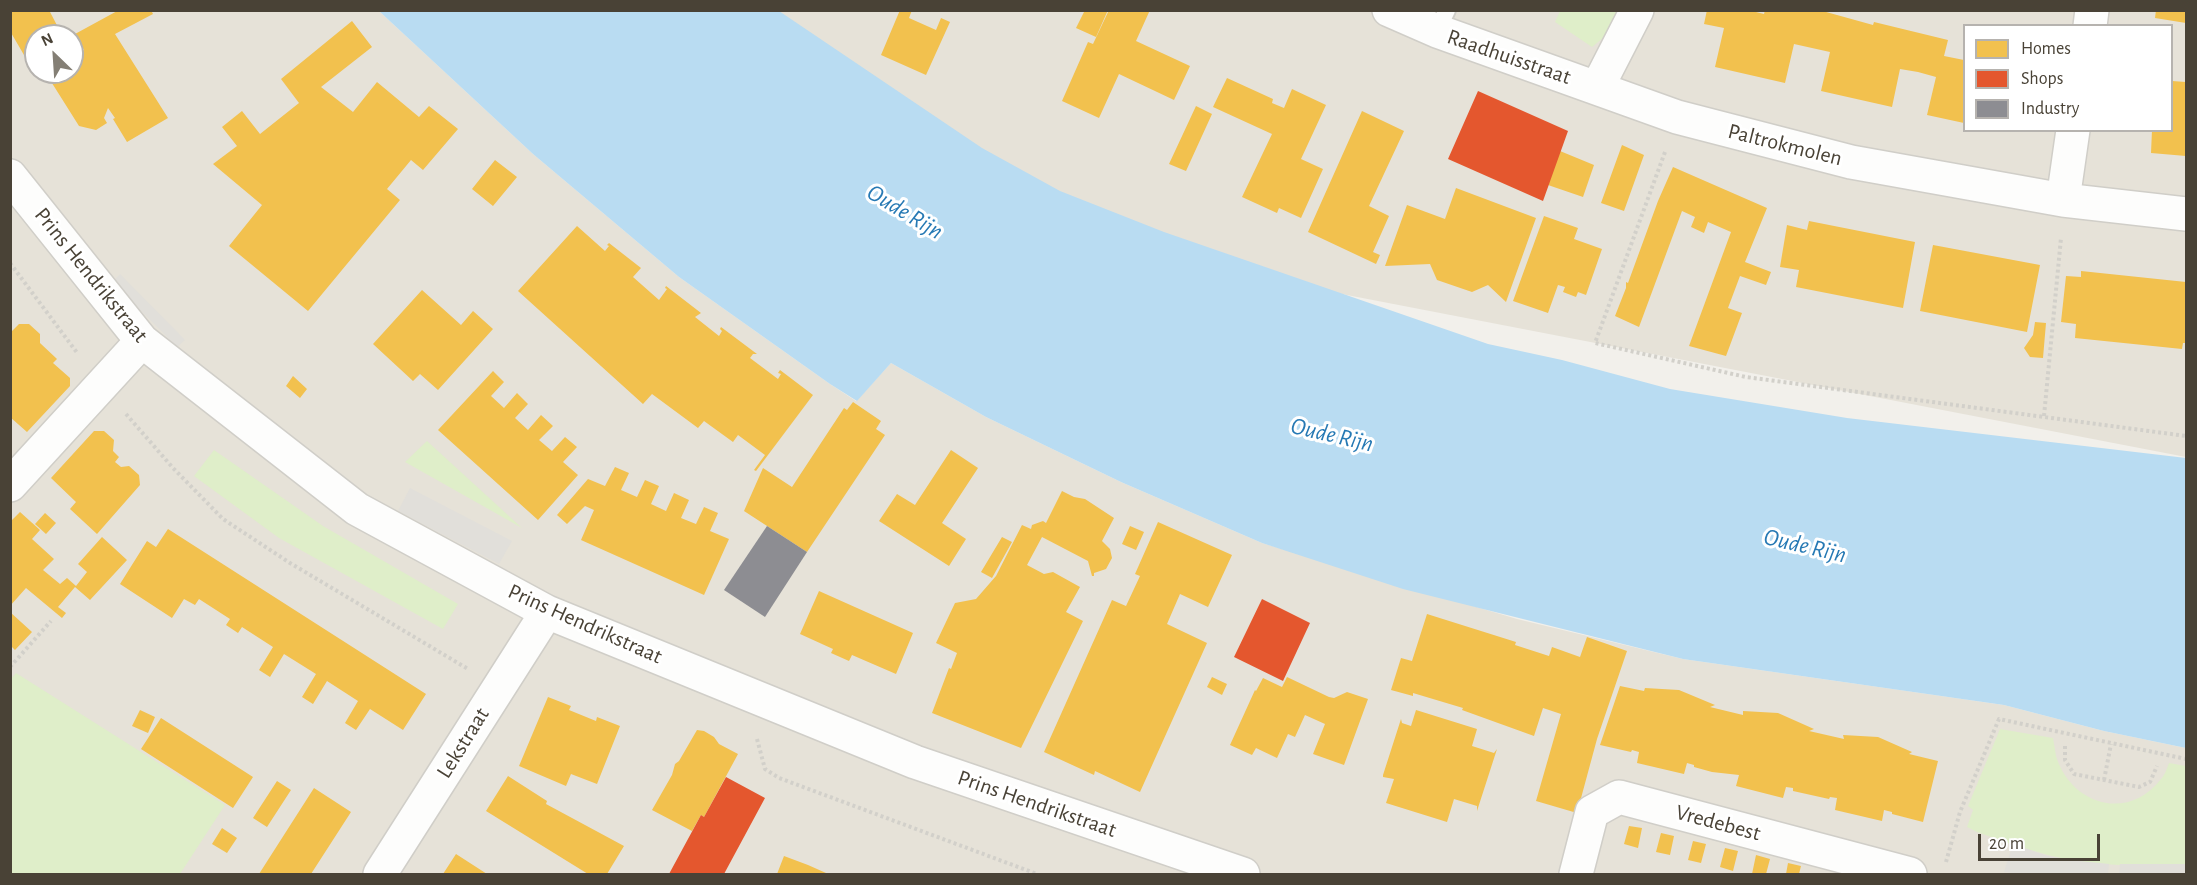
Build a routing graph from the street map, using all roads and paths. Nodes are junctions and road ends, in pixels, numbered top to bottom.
1 (1389, 10) edge
2 (1637, 10) edge
3 (1442, 21) edge
4 (1597, 88) junction
5 (1677, 117) junction
6 (2073, 132) edge
7 (10, 176) edge
8 (2063, 200) junction
9 (2187, 214) edge
10 (10, 263) edge
11 (142, 341) junction
12 (102, 386) junction
13 (2044, 417) junction
14 (2187, 436) edge
15 (10, 485) edge
16 (547, 612) junction
17 (51, 621) dead end
18 (10, 667) edge
19 (499, 687) junction
20 (744, 692) junction
21 (2111, 744) junction
22 (2064, 746) dead end
23 (2187, 759) edge
24 (2157, 766) dead end
25 (2104, 780) junction
26 (1946, 864) dead end
27 (380, 874) edge
28 (1037, 874) edge
29 (1243, 874) edge
30 (1576, 874) edge
31 (1910, 874) edge

1 - 3 street, Raadhuisstraat
2 - 4 street
3 - 4 street, Raadhuisstraat
4 - 5 street, Paltrokmolen
5 - 8 street, Paltrokmolen
5 - 13 path
6 - 8 street
7 - 11 street, Prins Hendrikstraat
8 - 9 street, Paltrokmolen
8 - 13 path
10 - 12 path
11 - 12 street
11 - 16 street, Prins Hendrikstraat
12 - 15 street
12 - 19 path
13 - 14 path
16 - 19 street, Lekstraat
16 - 20 street, Prins Hendrikstraat
17 - 18 path
19 - 27 street, Lekstraat
20 - 28 path
20 - 29 street, Prins Hendrikstraat
21 - 23 path
21 - 25 path
21 - 26 path
22 - 25 path
24 - 25 path
30 - 31 street, Vredebest

